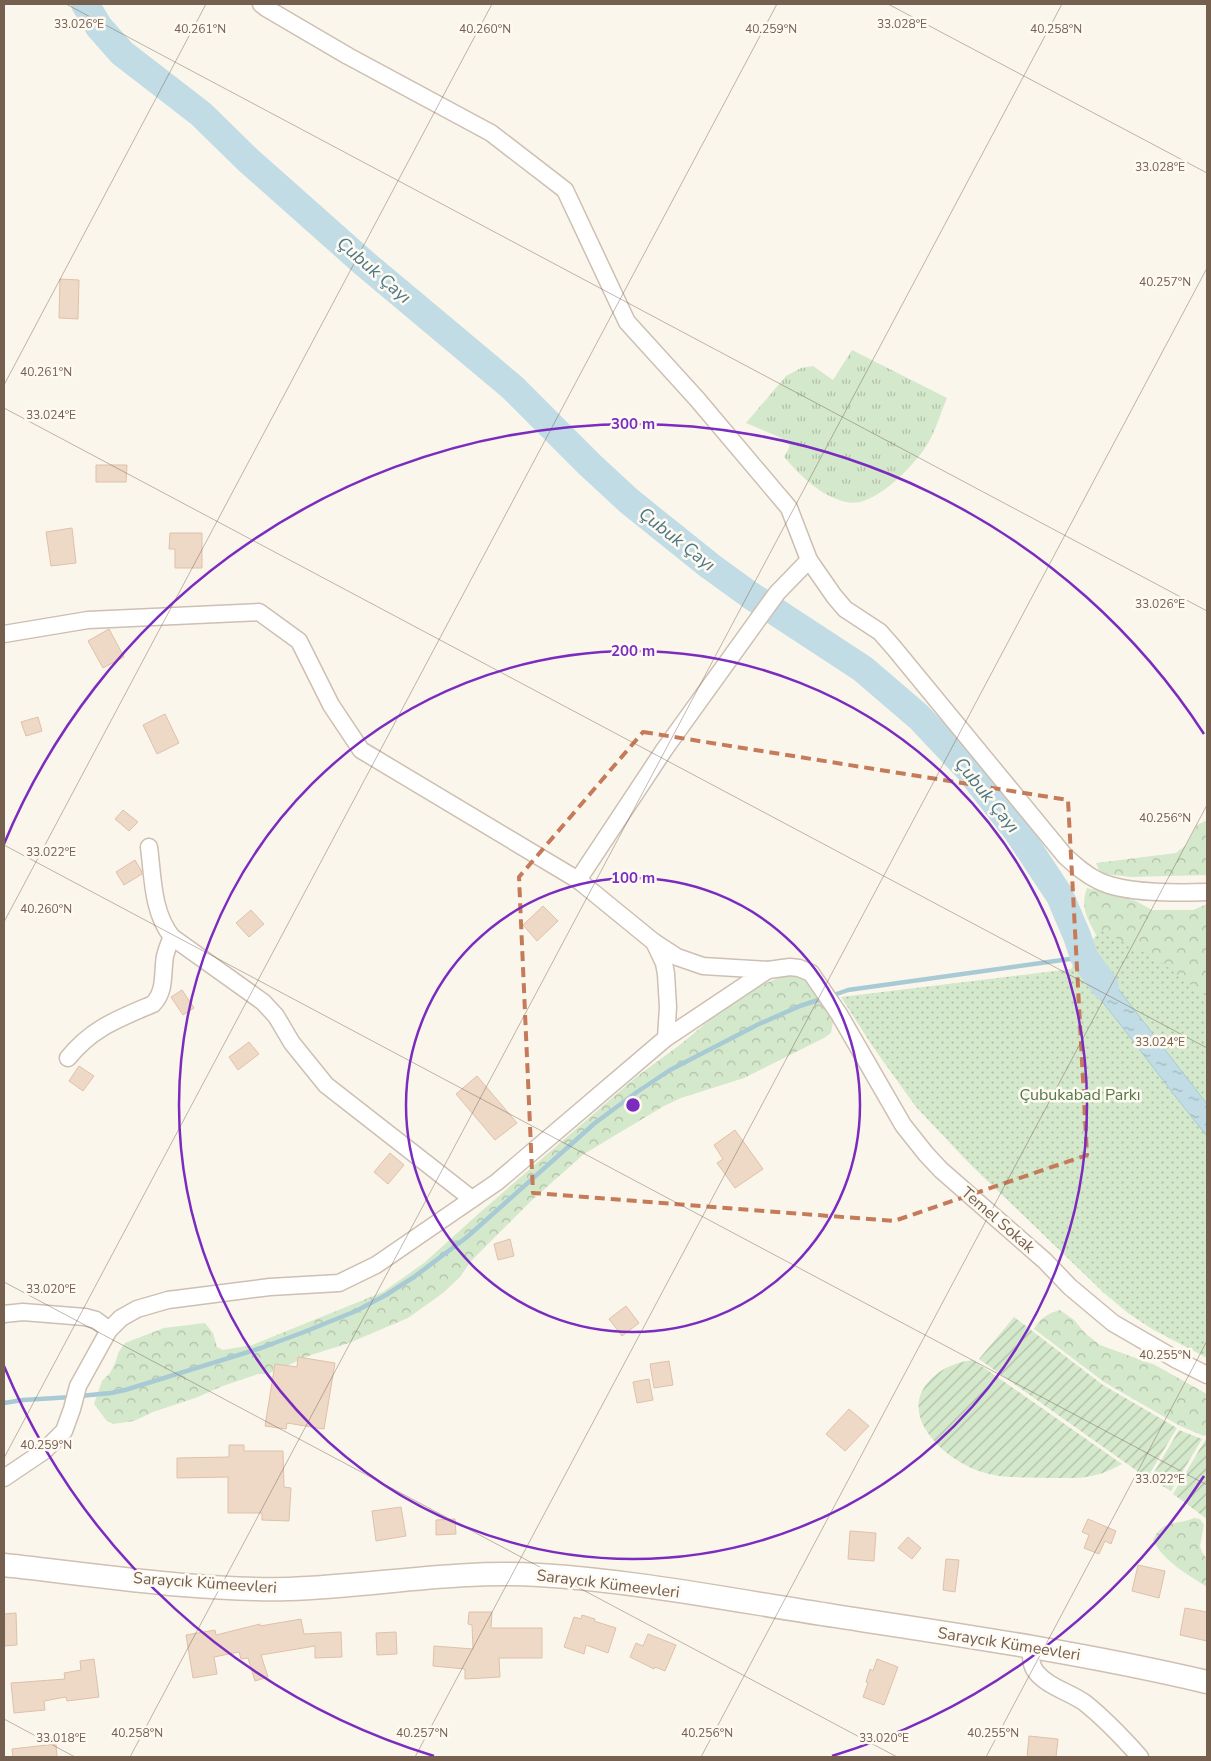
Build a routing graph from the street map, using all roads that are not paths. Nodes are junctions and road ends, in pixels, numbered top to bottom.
1 (262, 4) edge
2 (809, 560) junction
3 (4, 634) edge
4 (149, 847) dead end
5 (578, 880) junction
6 (1207, 892) edge
7 (172, 937) junction
8 (654, 942) junction
9 (768, 970) junction
10 (666, 1038) junction
11 (68, 1058) dead end
12 (472, 1199) junction
13 (4, 1314) edge
14 (109, 1330) junction
15 (1207, 1375) edge
16 (4, 1478) edge
17 (4, 1565) edge
18 (1031, 1646) junction
19 (1207, 1682) edge
20 (1140, 1757) edge

1 - 2 street
2 - 5 street
2 - 6 street
3 - 5 street
4 - 7 street
5 - 8 street
7 - 11 street
7 - 12 street
8 - 9 street
8 - 10 street
9 - 10 street
9 - 15 street, Temel Sokak
10 - 12 street
12 - 14 street
13 - 14 street
14 - 16 street
17 - 18 main road, Saraycık Kümeevleri
18 - 19 main road, Saraycık Kümeevleri
18 - 20 street

